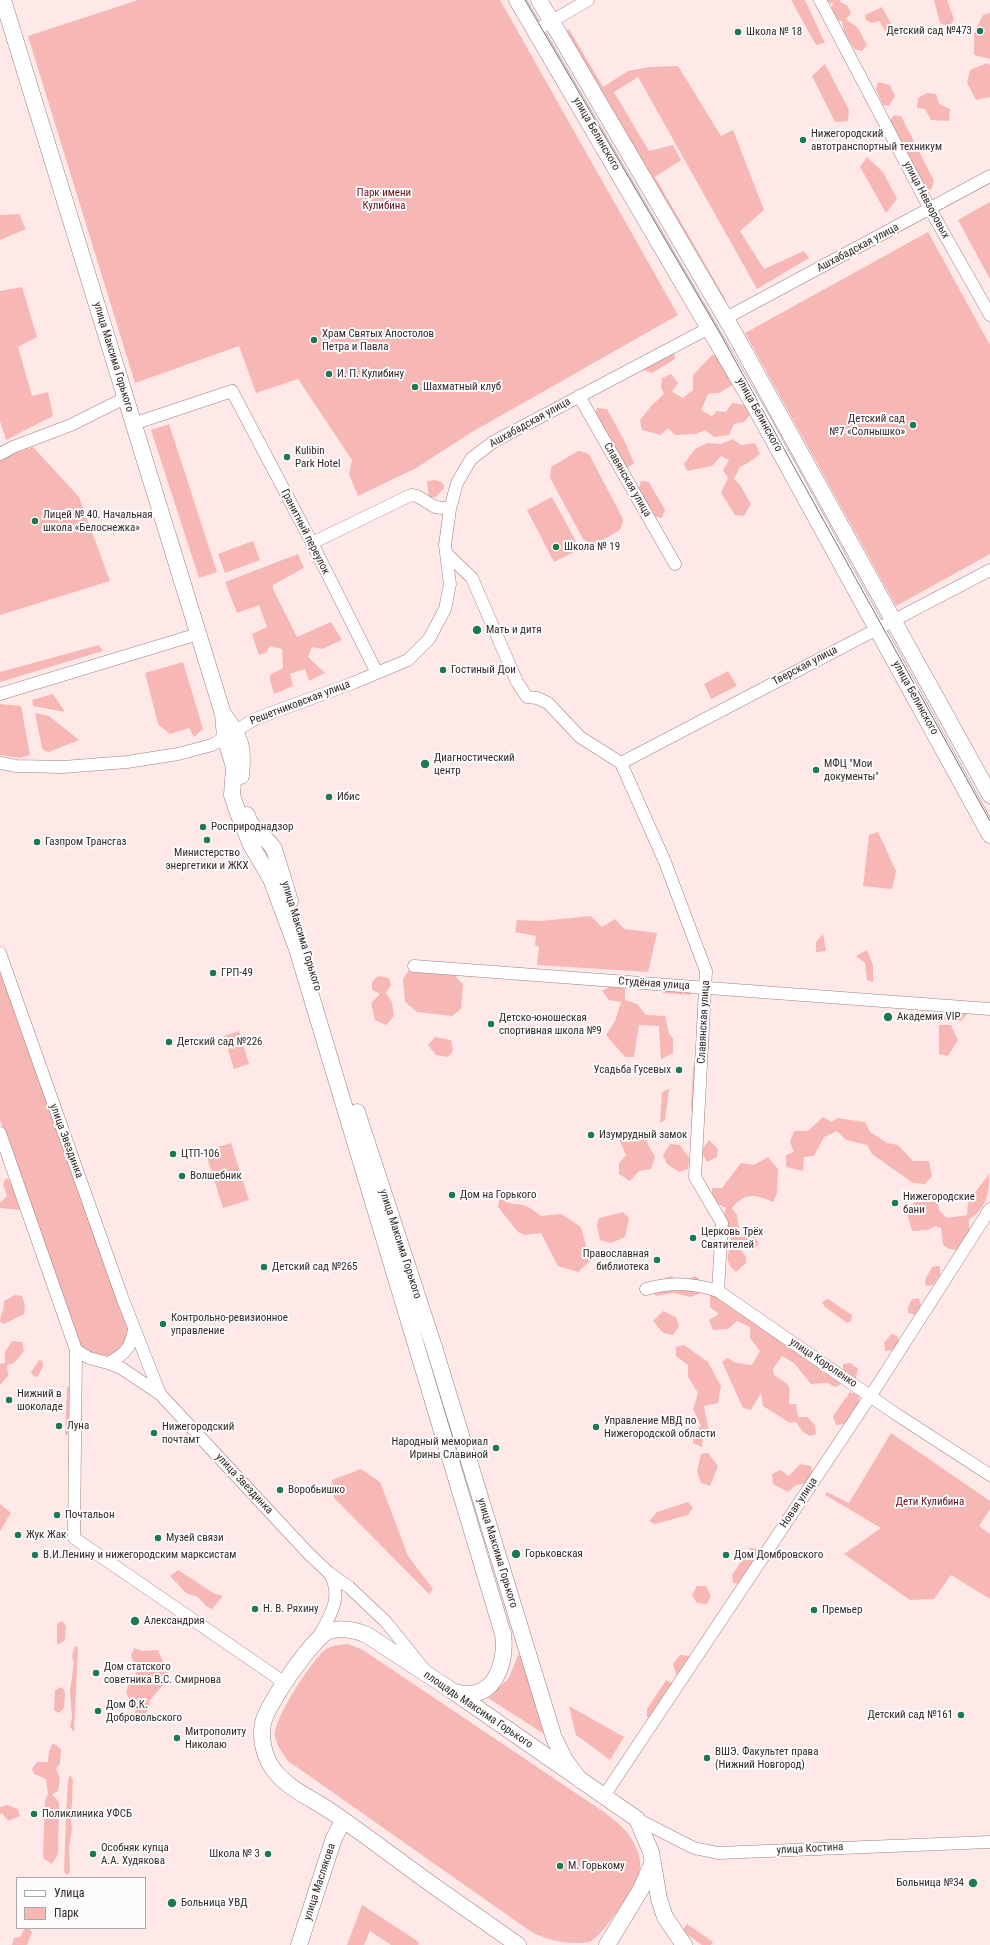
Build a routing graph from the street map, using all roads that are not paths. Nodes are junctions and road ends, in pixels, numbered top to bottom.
1 (3, 0) edge
2 (517, 0) edge
3 (540, 0) edge
4 (588, 0) edge
5 (820, 0) edge
6 (552, 21) junction
7 (535, 31) junction
8 (990, 176) edge
9 (930, 209) junction
10 (990, 315) edge
11 (726, 318) junction
12 (709, 328) junction
13 (579, 396) junction
14 (125, 398) junction
15 (133, 424) junction
16 (0, 454) edge
17 (450, 509) junction
18 (312, 543) junction
19 (447, 554) junction
20 (675, 564) dead end
21 (990, 570) edge
22 (894, 621) junction
23 (877, 628) junction
24 (198, 634) junction
25 (377, 673) junction
26 (0, 694) edge
27 (230, 734) junction
28 (0, 763) edge
29 (621, 763) junction
30 (990, 795) edge
31 (990, 835) edge
32 (0, 953) edge
33 (414, 966) dead end
34 (308, 972) junction
35 (706, 988) junction
36 (990, 1009) edge
37 (0, 1133) edge
38 (990, 1209) edge
39 (646, 1289) dead end
40 (718, 1291) junction
41 (134, 1328) junction
42 (76, 1350) junction
43 (108, 1363) junction
44 (160, 1394) junction
45 (870, 1396) junction
46 (990, 1475) edge
47 (329, 1572) junction
48 (317, 1639) junction
49 (430, 1676) junction
50 (285, 1683) junction
51 (454, 1692) junction
52 (580, 1780) junction
53 (604, 1796) junction
54 (637, 1819) junction
55 (343, 1821) junction
56 (990, 1842) edge
57 (652, 1864) junction
58 (495, 1928) junction
59 (300, 1945) edge
60 (503, 1945) edge
61 (518, 1945) edge
62 (607, 1945) edge
63 (684, 1945) edge

1 - 14 main road, улица Максима Горького
2 - 7 main road, улица Белинского
3 - 6 main road, улица Белинского
4 - 6 street
5 - 9 street, улица Невзоровых
6 - 7 street
6 - 11 main road, улица Белинского
7 - 12 main road, улица Белинского
8 - 9 street, Ашхабадская улица
9 - 10 street, улица Невзоровых
9 - 11 street, Ашхабадская улица
11 - 22 main road, улица Белинского
12 - 13 street, Ашхабадская улица
12 - 23 main road, улица Белинского
13 - 17 street, Ашхабадская улица
13 - 20 street, Славянская улица
14 - 15 main road, улица Максима Горького
14 - 16 street
15 - 18 street, Гранитный переулок
15 - 24 main road, улица Максима Горького
17 - 18 street
17 - 19 street, Ашхабадская улица
18 - 25 street, Гранитный переулок
19 - 25 street, Ашхабадская улица
19 - 29 street
21 - 22 street, Тверская улица
22 - 23 street, Тверская улица
22 - 30 main road, улица Белинского
23 - 29 street, Тверская улица
23 - 31 main road, улица Белинского
24 - 26 street
24 - 27 main road, улица Максима Горького
25 - 27 street, Решетниковская улица
27 - 28 street, Решетниковская улица
27 - 34 main road, улица Максима Горького
29 - 35 street, Славянская улица
32 - 41 street, улица Звездинка
33 - 35 street, Студёная улица
34 - 51 main road, улица Максима Горького
34 - 52 main road, улица Максима Горького
35 - 36 street, Студёная улица
35 - 40 street, Славянская улица
37 - 42 street
38 - 45 street, Новая улица
39 - 40 street, улица Короленко
40 - 45 street, улица Короленко
41 - 43 street
41 - 44 street, улица Звездинка
42 - 43 street, улица Звездинка
42 - 50 street
43 - 44 street, улица Звездинка
44 - 47 street, улица Звездинка
45 - 46 street, улица Короленко
45 - 53 street, Новая улица
47 - 48 street, улица Звездинка
47 - 49 street, улица Звездинка
48 - 49 main road, площадь Максима Горького
48 - 50 main road, площадь Максима Горького
49 - 51 main road, площадь Максима Горького
50 - 55 main road, площадь Максима Горького
51 - 52 main road, площадь Максима Горького
52 - 53 main road, площадь Максима Горького
53 - 54 main road, площадь Максима Горького
54 - 56 street, улица Костина
54 - 57 main road, площадь Максима Горького
55 - 58 main road, площадь Максима Горького
55 - 59 main road, улица Маслякова
57 - 62 main road
57 - 63 main road, площадь Максима Горького
58 - 60 street
58 - 61 main road, площадь Максима Горького

